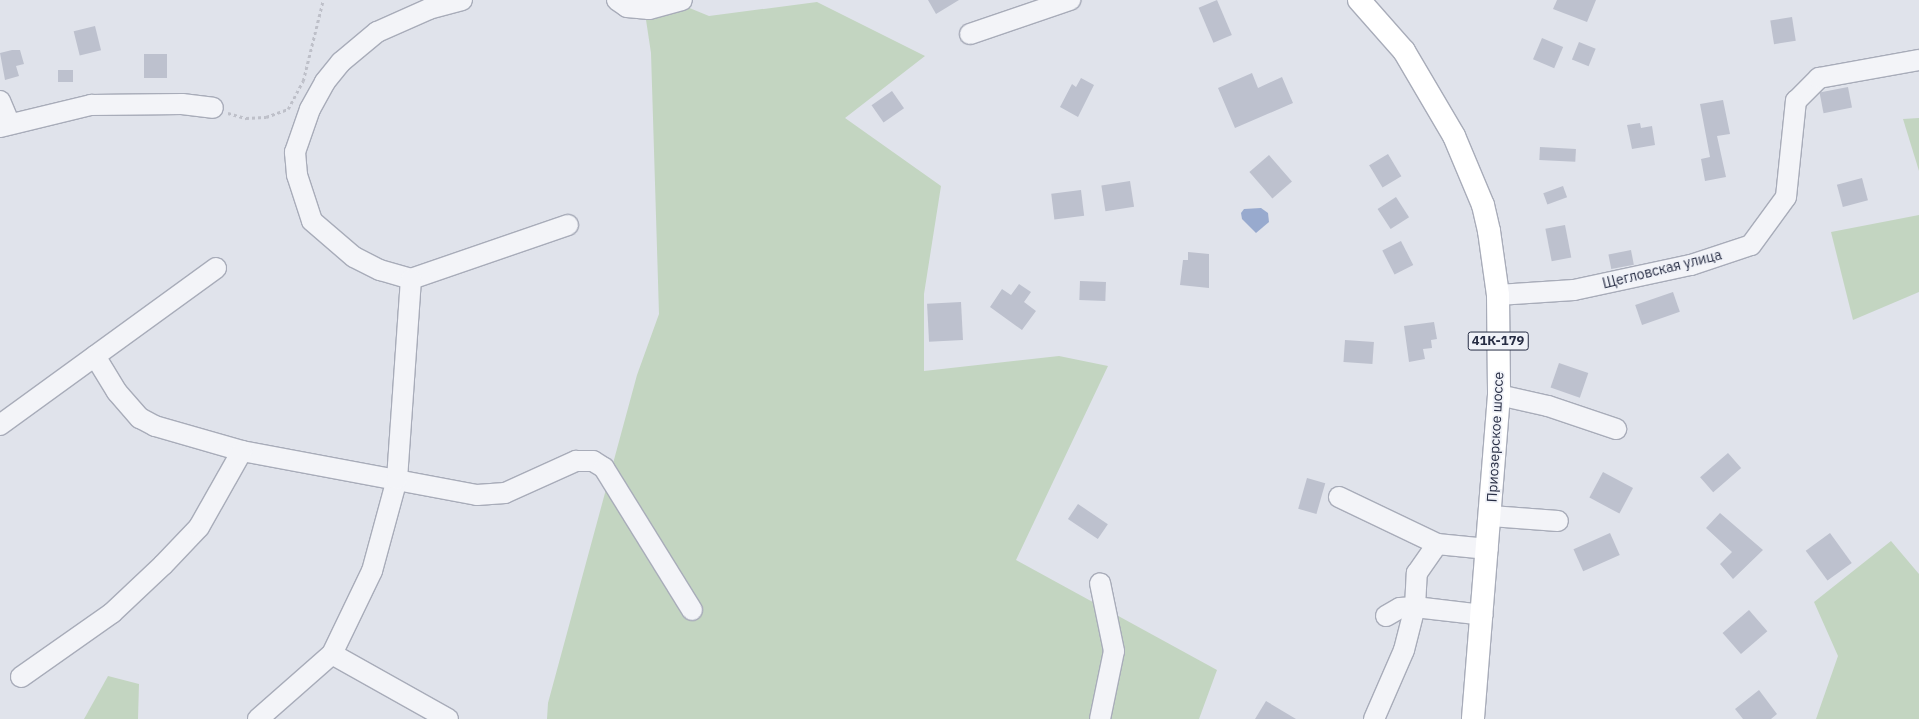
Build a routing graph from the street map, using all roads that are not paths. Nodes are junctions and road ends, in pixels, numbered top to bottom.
1 (462, 0) edge
2 (617, 0) edge
3 (682, 0) edge
4 (1070, 0) edge
5 (1359, 0) edge
6 (970, 34) dead end
7 (1919, 60) edge
8 (0, 101) edge
9 (213, 108) road end
10 (4, 125) edge
11 (568, 225) dead end
12 (216, 268) dead end
13 (411, 279) junction
14 (1498, 295) junction
15 (95, 356) junction
16 (1499, 394) junction
17 (0, 425) edge
18 (1616, 430) dead end
19 (242, 451) junction
20 (397, 479) junction
21 (1339, 497) dead end
22 (1491, 516) junction
23 (1558, 521) dead end
24 (1437, 544) junction
25 (1488, 549) junction
26 (1100, 583) dead end
27 (1415, 607) junction
28 (692, 610) dead end
29 (1483, 615) junction
30 (1386, 616) dead end
31 (332, 654) junction
32 (21, 677) dead end
33 (258, 719) edge
34 (448, 719) edge
35 (1100, 719) edge
36 (1374, 719) edge
37 (1473, 719) edge

1 - 13 street
2 - 3 street
4 - 6 street
5 - 14 main road, Приозерское шоссе / 41К-179
7 - 14 street, Щегловская улица
8 - 10 street
9 - 10 street
11 - 13 street
12 - 15 street
13 - 20 street
14 - 16 main road, Приозерское шоссе / 41К-179
15 - 17 street
15 - 19 street
16 - 18 street
16 - 22 main road, Приозерское шоссе / 41К-179
19 - 20 street
19 - 32 street
20 - 28 street
20 - 31 street
21 - 24 street
22 - 23 street
22 - 25 main road, Приозерское шоссе / 41К-179
24 - 25 street
24 - 27 street
25 - 29 main road, Приозерское шоссе / 41К-179
26 - 35 street
27 - 29 street
27 - 30 street
27 - 36 street
29 - 37 main road, Приозерское шоссе / 41К-179
31 - 33 street
31 - 34 street

